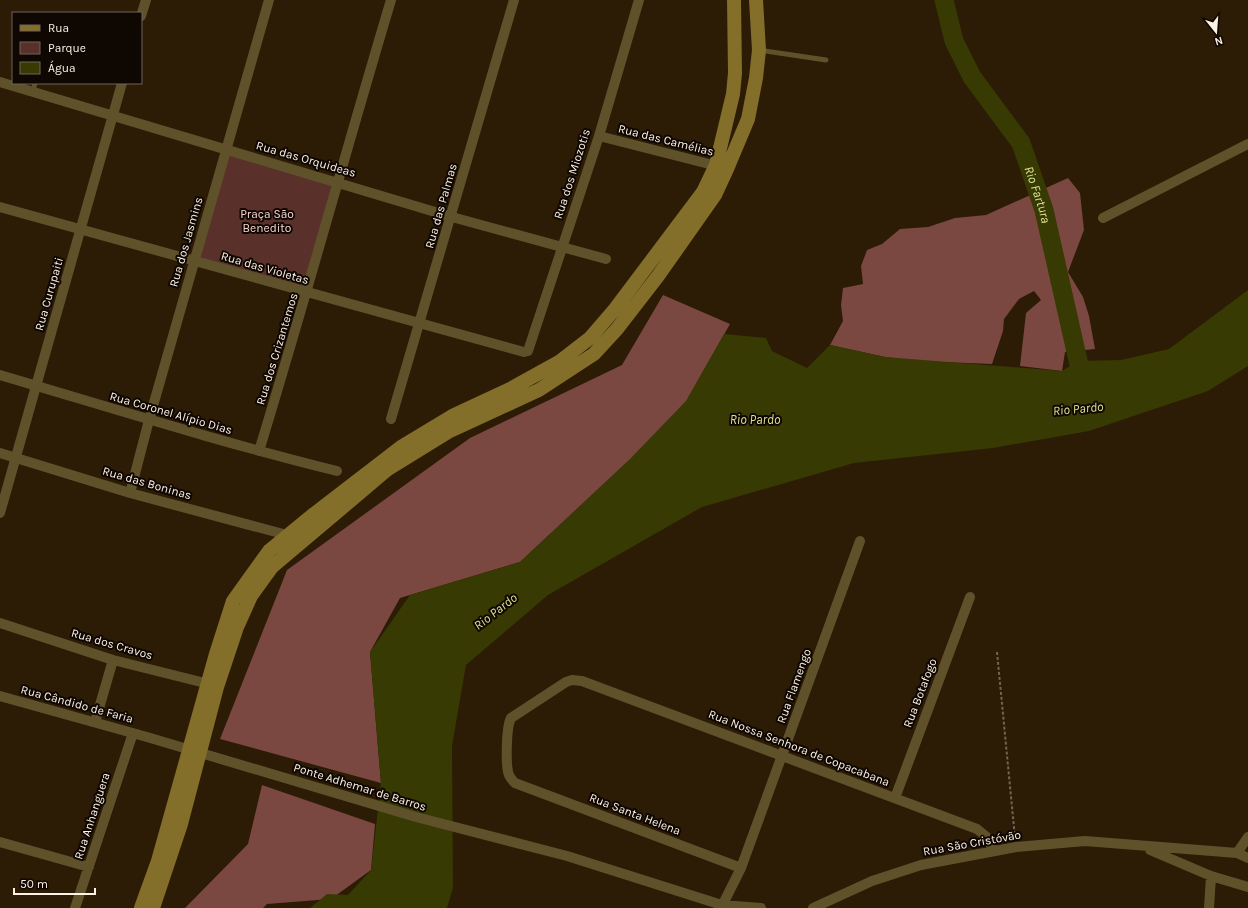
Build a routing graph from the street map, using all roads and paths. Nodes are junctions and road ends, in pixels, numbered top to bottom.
1 (146, 0) edge
2 (269, 0) edge
3 (391, 0) edge
4 (514, 0) edge
5 (639, 0) edge
6 (734, 0) edge
7 (756, 0) edge
8 (142, 13) edge
9 (759, 50) junction
10 (826, 60) dead end
11 (0, 82) edge
12 (12, 84) edge
13 (14, 84) edge
14 (122, 84) edge
15 (34, 87) edge
16 (114, 114) junction
17 (599, 136) junction
18 (1248, 144) edge
19 (226, 150) junction
20 (722, 167) junction
21 (337, 181) junction
22 (0, 207) edge
23 (452, 217) junction
24 (1103, 218) dead end
25 (81, 228) junction
26 (562, 248) junction
27 (606, 259) dead end
28 (194, 261) junction
29 (307, 293) junction
30 (420, 324) junction
31 (524, 352) joint
32 (0, 375) edge
33 (36, 386) junction
34 (391, 419) dead end
35 (149, 420) junction
36 (259, 451) junction
37 (0, 453) edge
38 (16, 458) junction
39 (337, 471) dead end
40 (130, 492) junction
41 (0, 513) edge
42 (287, 535) junction
43 (860, 541) dead end
44 (970, 597) dead end
45 (0, 623) edge
46 (997, 652) dead end
47 (113, 660) junction
48 (212, 685) junction
49 (0, 696) edge
50 (94, 722) junction
51 (133, 733) junction
52 (147, 737) joint
53 (783, 756) junction
54 (520, 785) joint
55 (895, 798) junction
56 (1248, 836) edge
57 (0, 842) edge
58 (1143, 846) junction
59 (1016, 847) junction
60 (993, 851) junction
61 (1238, 853) junction
62 (1248, 858) edge
63 (89, 867) junction
64 (741, 868) junction
65 (1211, 876) junction
66 (1248, 886) edge
67 (721, 907) edge
68 (75, 908) edge
69 (141, 908) edge
70 (153, 908) edge
71 (761, 908) edge
72 (813, 908) edge
73 (1209, 908) edge

1 - 8 street
2 - 19 street, Rua dos Jasmins
3 - 21 street, Rua dos Crizantemos
4 - 23 street, Rua das Palmas
5 - 17 street, Rua dos Miozotis
6 - 20 main road
7 - 9 main road
9 - 10 lane
9 - 20 main road
11 - 12 street, Rua das Orquideas
13 - 15 street, Rua das Orquideas
14 - 16 street, Rua Curupaiti
15 - 16 street, Rua das Orquideas
16 - 19 street, Rua das Orquideas
16 - 25 street, Rua Curupaiti
17 - 20 street, Rua das Camélias
17 - 26 street, Rua dos Miozotis
18 - 24 street
19 - 21 street, Rua das Orquideas
19 - 28 street, Rua dos Jasmins
20 - 42 main road
20 - 48 main road
21 - 23 street, Rua das Orquideas
21 - 29 street, Rua dos Crizantemos
22 - 25 street, Rua das Violetas
23 - 26 street, Rua das Orquideas
23 - 30 street, Rua das Palmas
25 - 28 street, Rua das Violetas
25 - 33 street, Rua Curupaiti
26 - 27 street, Rua das Orquideas
26 - 31 street, Rua dos Miozotis
28 - 29 street, Rua das Violetas
28 - 35 street, Rua dos Jasmins
29 - 30 street, Rua das Violetas
29 - 36 street, Rua dos Crizantemos
30 - 31 street, Rua das Violetas
30 - 34 street, Rua das Palmas
32 - 33 street, Rua Coronel Alípio Dias
33 - 35 street, Rua Coronel Alípio Dias
33 - 38 street, Rua Curupaiti
35 - 36 street, Rua Coronel Alípio Dias
35 - 40 street, Rua dos Jasmins
36 - 39 street, Rua Coronel Alípio Dias
37 - 38 street, Rua das Boninas
38 - 40 street, Rua das Boninas
38 - 41 street, Rua Curupaiti
40 - 42 street, Rua das Boninas
42 - 48 main road
43 - 53 street, Rua Flamengo
44 - 55 street, Rua Botafogo
45 - 47 street, Rua dos Cravos
46 - 59 path
47 - 48 street, Rua dos Cravos
47 - 50 street
48 - 69 main road
48 - 70 main road
49 - 50 street, Rua Cândido de Faria
50 - 51 street, Rua Cândido de Faria
51 - 52 street, Rua Cândido de Faria
51 - 63 street, Rua Anhanguera
52 - 67 street, Ponte Adhemar de Barros
53 - 54 street, Rua Nossa Senhora de Copacabana
53 - 55 street, Rua Nossa Senhora de Copacabana
53 - 64 street, Rua Flamengo
54 - 64 street, Rua Santa Helena
55 - 60 street, Rua Nossa Senhora de Copacabana
56 - 61 street
57 - 63 street
58 - 59 street, Rua São Cristóvão
58 - 61 street, Rua São Cristóvão
58 - 65 street
59 - 60 street, Rua São Cristóvão
60 - 72 street, Rua São Cristóvão
61 - 62 street
63 - 68 street, Rua Anhanguera
64 - 67 street, Rua Flamengo
65 - 66 street
65 - 73 street
67 - 71 street, Ponte Adhemar de Barros

